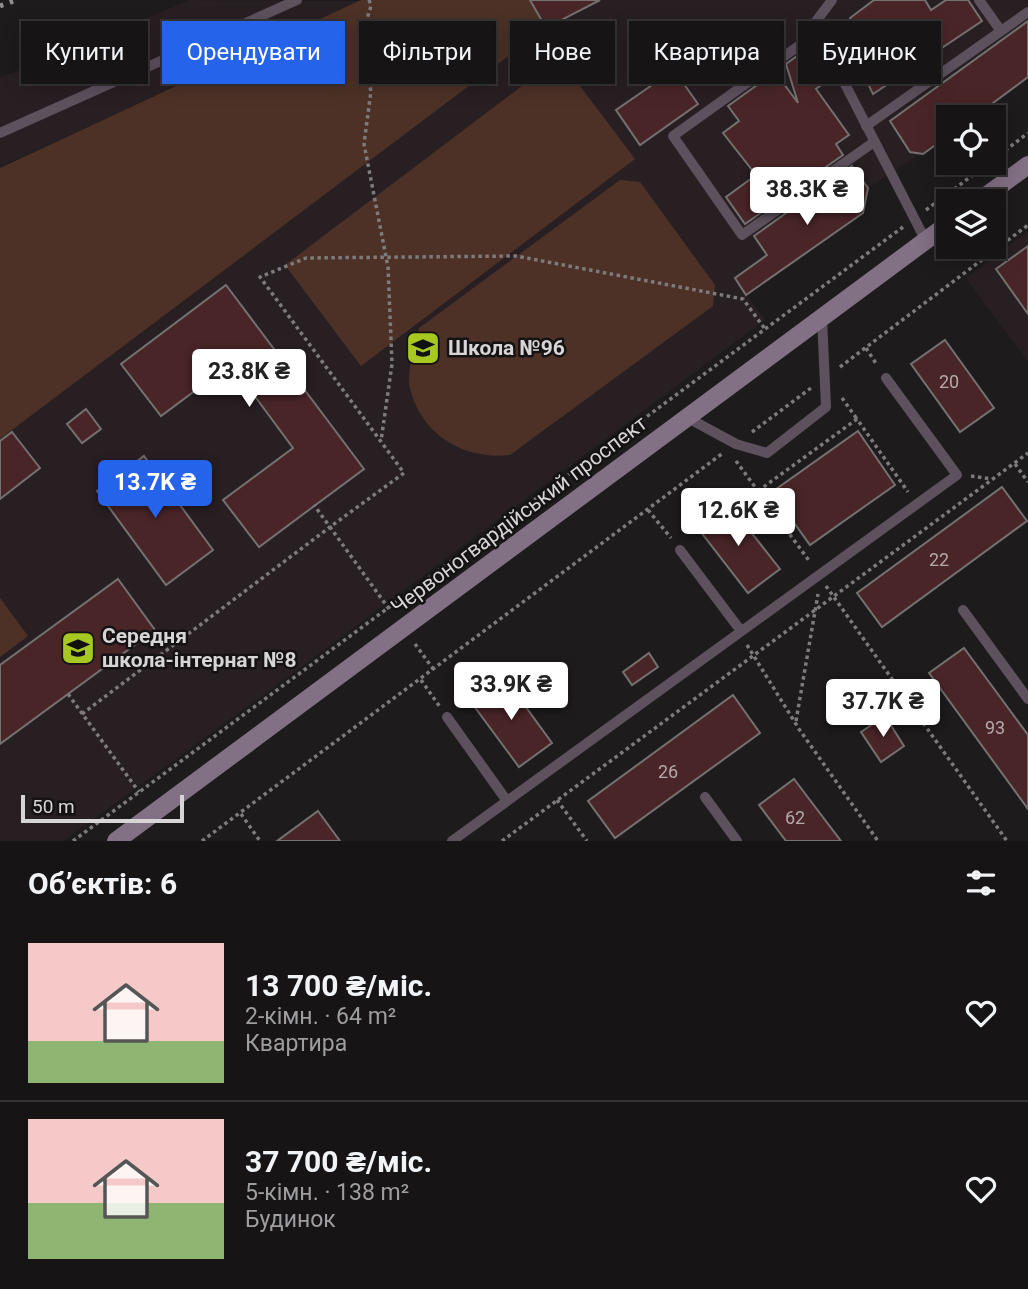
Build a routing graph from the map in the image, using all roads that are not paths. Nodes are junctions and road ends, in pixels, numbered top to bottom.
1 (298, 0) edge
2 (832, 0) edge
3 (979, 0) edge
4 (1028, 12) edge
5 (816, 21) edge
6 (1001, 31) junction
7 (798, 46) edge
8 (845, 84) edge
9 (866, 126) junction
10 (0, 133) edge
11 (874, 142) junction
12 (1028, 165) edge
13 (995, 189) edge
14 (936, 233) edge
15 (926, 241) junction
16 (822, 318) junction
17 (886, 378) road end
18 (688, 418) junction
19 (680, 550) road end
20 (963, 610) dead end
21 (741, 631) junction
22 (1028, 699) edge
23 (447, 717) road end
24 (705, 797) dead end
25 (507, 801) junction
26 (116, 841) edge
27 (452, 841) edge
28 (737, 841) edge

1 - 10 lane
2 - 5 lane
3 - 6 lane
4 - 6 lane
6 - 9 lane
7 - 11 lane
8 - 9 lane
9 - 11 lane
11 - 15 lane
12 - 13 main road
14 - 15 main road, Червоногвардійський проспект
15 - 16 main road, Червоногвардійський проспект
16 - 18 main road, Червоногвардійський проспект
16 - 18 lane
17 - 21 lane
18 - 26 main road, Червоногвардійський проспект
19 - 21 lane
20 - 22 lane
21 - 25 lane
23 - 25 lane
24 - 28 lane
25 - 27 lane

